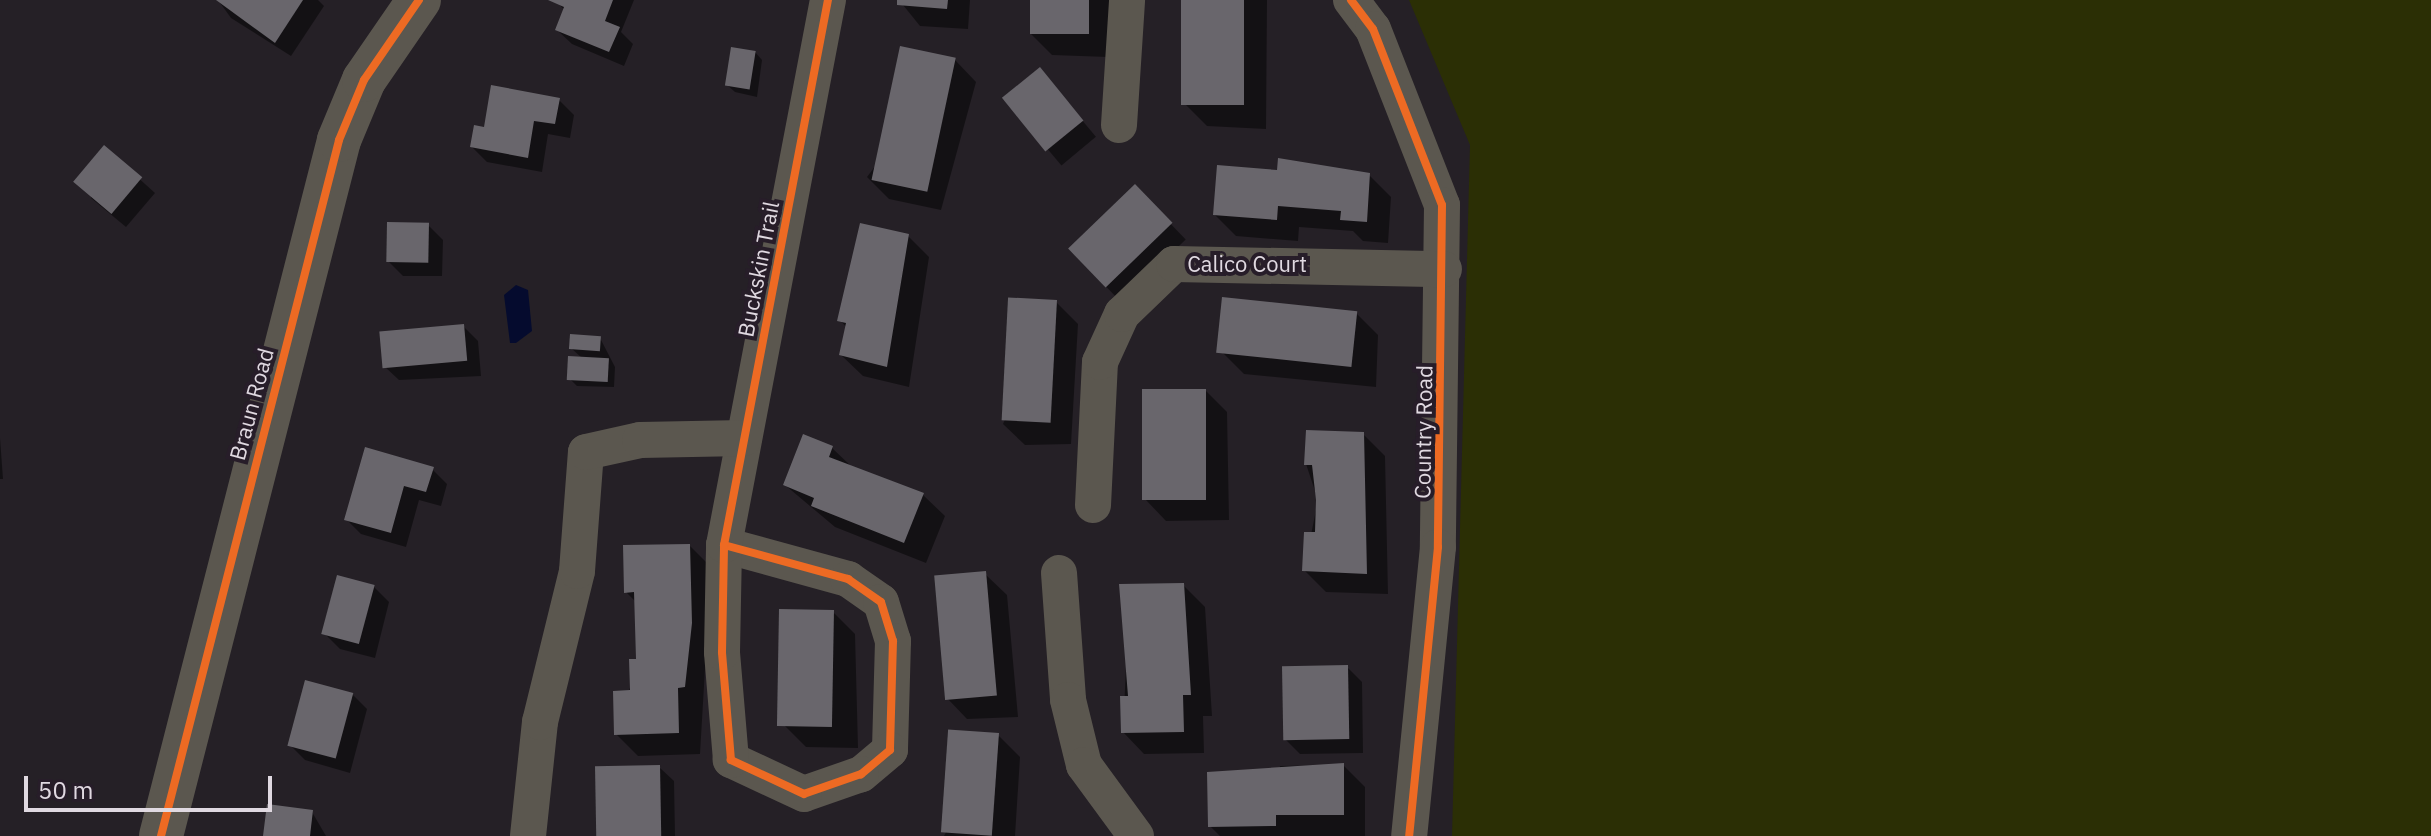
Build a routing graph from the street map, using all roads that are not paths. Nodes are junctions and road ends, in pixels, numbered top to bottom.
1 (419, 0) edge
2 (828, 0) edge
3 (1127, 0) edge
4 (1351, 0) edge
5 (1119, 125) dead end
6 (1444, 269) junction
7 (744, 438) junction
8 (1093, 505) dead end
9 (724, 545) junction
10 (1059, 573) dead end
11 (161, 836) edge
12 (528, 836) edge
13 (1136, 836) edge
14 (1409, 836) edge

1 - 11 street, Braun Road
2 - 7 street, Buckskin Trail
3 - 5 street
4 - 6 street, Country Road
6 - 8 street, Calico Court
6 - 14 street, Country Road
7 - 9 street, Buckskin Trail
7 - 12 street
9 - 9 street, Buckskin Trail
10 - 13 street

